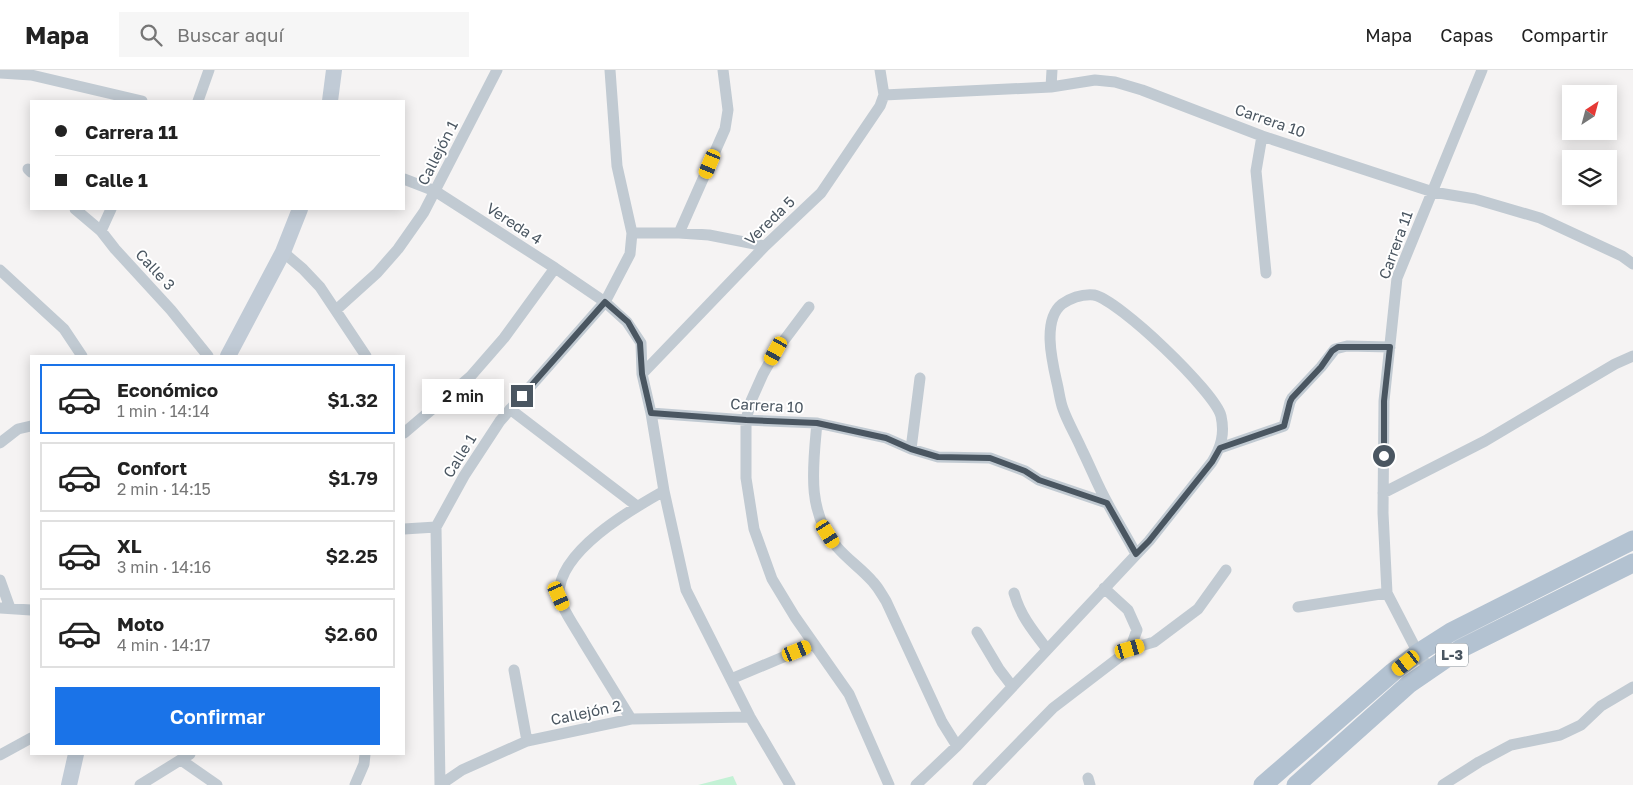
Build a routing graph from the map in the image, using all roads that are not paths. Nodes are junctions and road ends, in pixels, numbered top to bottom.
1 (209, 70) edge
2 (334, 70) edge
3 (497, 70) edge
4 (610, 70) edge
5 (723, 70) edge
6 (880, 70) edge
7 (1052, 70) edge
8 (1482, 70) edge
9 (0, 73) edge
10 (1052, 87) junction
11 (884, 95) junction
12 (138, 100) edge
13 (198, 100) edge
14 (330, 100) edge
15 (1262, 136) junction
16 (405, 179) edge
17 (435, 191) junction
18 (1433, 192) junction
19 (76, 210) edge
20 (111, 210) edge
21 (300, 210) edge
22 (101, 231) junction
23 (632, 233) junction
24 (679, 233) junction
25 (765, 246) junction
26 (283, 252) junction
27 (1633, 264) edge
28 (555, 268) junction
29 (0, 270) edge
30 (1266, 273) dead end
31 (605, 302) junction
32 (809, 307) dead end
33 (336, 310) junction
34 (1390, 347) junction
35 (81, 355) edge
36 (207, 355) edge
37 (229, 355) edge
38 (365, 355) edge
39 (1633, 356) edge
40 (642, 374) junction
41 (920, 378) dead end
42 (510, 409) junction
43 (651, 413) junction
44 (746, 420) junction
45 (817, 423) junction
46 (30, 426) edge
47 (405, 427) edge
48 (0, 443) edge
49 (1220, 448) junction
50 (911, 449) junction
51 (664, 491) junction
52 (1383, 493) junction
53 (1107, 503) junction
54 (637, 506) junction
55 (436, 527) junction
56 (405, 529) edge
57 (1633, 540) edge
58 (1136, 554) junction
59 (1633, 564) edge
60 (1226, 570) dead end
61 (0, 580) edge
62 (1104, 588) junction
63 (1014, 593) dead end
64 (1387, 593) junction
65 (1298, 607) dead end
66 (5, 608) edge
67 (30, 610) edge
68 (977, 632) dead end
69 (814, 644) junction
70 (1047, 649) junction
71 (1130, 649) junction
72 (1418, 653) junction
73 (514, 670) dead end
74 (1430, 670) junction
75 (731, 679) junction
76 (1012, 686) junction
77 (1633, 688) edge
78 (750, 717) junction
79 (631, 719) junction
80 (30, 739) edge
81 (527, 741) junction
82 (957, 746) junction
83 (0, 755) edge
84 (76, 755) edge
85 (366, 755) edge
86 (186, 757) edge
87 (69, 785) edge
88 (140, 785) edge
89 (217, 785) edge
90 (356, 785) edge
91 (440, 785) edge
92 (790, 785) edge
93 (890, 785) edge
94 (916, 785) edge
95 (978, 785) edge
96 (1263, 785) edge
97 (1296, 785) edge
98 (1443, 785) edge

1 - 13 street
2 - 14 main road
3 - 17 street, Callejón 1
4 - 23 street, Calle 1
5 - 24 street
6 - 11 street
7 - 10 street
8 - 18 street, Carrera 11
9 - 12 street
10 - 11 street, Carrera 10
10 - 15 street, Carrera 10
11 - 25 street, Vereda 5
15 - 18 street, Carrera 10
15 - 30 street
16 - 17 street, Vereda 4
17 - 28 street, Vereda 4
17 - 33 street, Callejón 1
18 - 27 street, Carrera 10
18 - 34 street, Carrera 11
19 - 22 street, Calle 3
20 - 22 street
21 - 26 main road
22 - 36 street, Calle 3
23 - 24 street
23 - 31 street, Calle 1
24 - 25 street
25 - 40 street, Vereda 5
26 - 33 street
26 - 37 main road
28 - 31 street, Vereda 4
28 - 47 street
29 - 35 street
31 - 40 street, Vereda 4
31 - 42 street, Calle 1
32 - 44 street
33 - 38 street
34 - 49 street
34 - 52 street, Carrera 11
39 - 52 street
40 - 43 street, Vereda 4
41 - 50 street
42 - 54 street
42 - 55 street, Calle 1
43 - 44 street, Carrera 10
43 - 51 street, Vereda 4
44 - 45 street, Carrera 10
44 - 69 street
45 - 50 street, Carrera 10
45 - 82 street
46 - 48 street
49 - 53 street
49 - 58 street
50 - 53 street, Carrera 10
51 - 54 street
51 - 75 street, Vereda 4
52 - 64 street, Carrera 11
53 - 58 street
54 - 79 street
55 - 56 street
55 - 91 street, Calle 1
57 - 72 main road, L-3
58 - 62 street
59 - 74 main road, L-3
60 - 71 street
61 - 66 street
62 - 70 street
62 - 71 street
63 - 70 street
64 - 65 street
64 - 72 street, Carrera 11
66 - 67 street
68 - 76 street
69 - 75 street
69 - 93 street
70 - 76 street
71 - 95 street
72 - 74 street, Carrera 11
72 - 96 main road, L-3
73 - 81 street
74 - 97 main road, L-3
75 - 78 street, Vereda 4
76 - 82 street
77 - 98 street
78 - 79 street, Callejón 2
78 - 92 street, Vereda 4
79 - 81 street, Callejón 2
80 - 83 street
81 - 91 street, Callejón 2
82 - 94 street
84 - 87 main road
85 - 90 street
86 - 88 street
86 - 89 street

